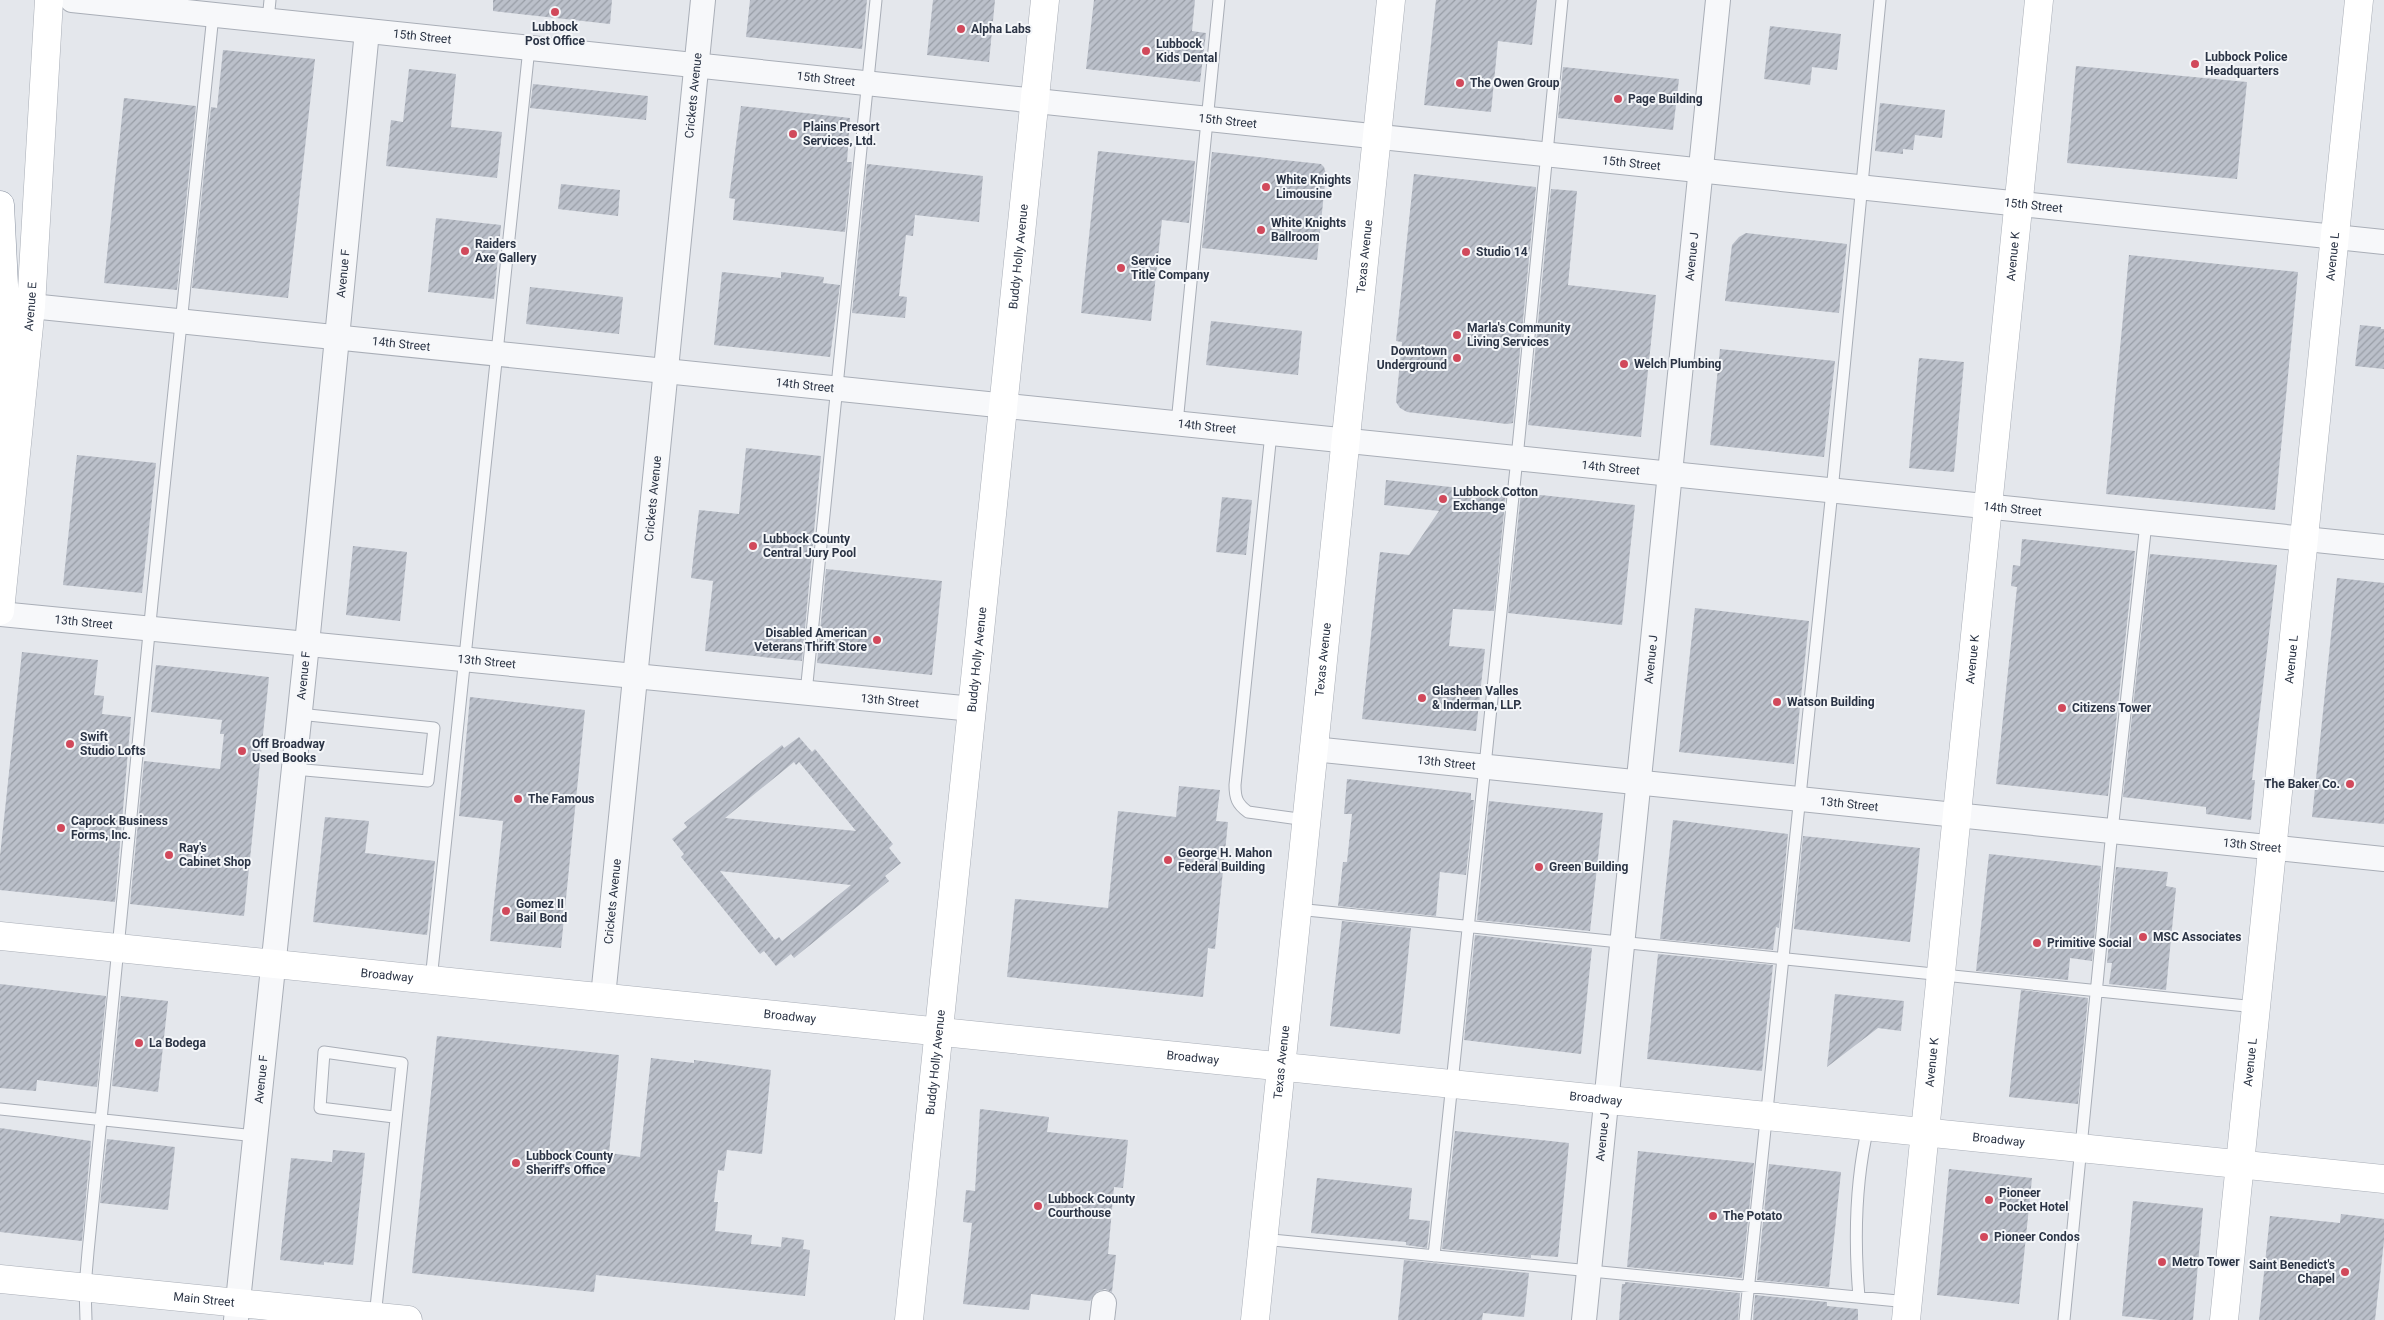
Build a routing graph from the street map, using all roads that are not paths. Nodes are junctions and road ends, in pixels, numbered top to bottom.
1 (48, 0) edge
2 (72, 0) edge
3 (703, 0) edge
4 (876, 0) edge
5 (1045, 0) edge
6 (1219, 0) edge
7 (1391, 0) edge
8 (1562, 0) edge
9 (1718, 0) edge
10 (1880, 0) edge
11 (2039, 0) edge
12 (2359, 0) edge
13 (269, 10) edge
14 (213, 15) junction
15 (367, 31) junction
16 (528, 48) junction
17 (696, 65) junction
18 (868, 83) junction
19 (1035, 101) junction
20 (1206, 119) junction
21 (1377, 136) junction
22 (1546, 154) junction
23 (1700, 170) junction
24 (1861, 187) junction
25 (2018, 204) junction
26 (0, 205) edge
27 (2334, 236) junction
28 (2384, 242) edge
29 (31, 306) junction
30 (181, 321) junction
31 (338, 338) junction
32 (495, 353) junction
33 (666, 371) junction
34 (836, 389) junction
35 (1004, 406) junction
36 (1176, 423) junction
37 (1271, 433) junction
38 (1345, 441) junction
39 (1517, 458) junction
40 (0, 473) edge
41 (1670, 474) junction
42 (1832, 491) junction
43 (1987, 506) junction
44 (2146, 523) junction
45 (2303, 539) junction
46 (2384, 547) edge
47 (0, 613) edge
48 (150, 629) junction
49 (307, 644) junction
50 (465, 660) junction
51 (635, 676) junction
52 (806, 693) junction
53 (973, 709) junction
54 (299, 714) junction
55 (1313, 749) junction
56 (1486, 766) junction
57 (294, 769) junction
58 (1639, 782) junction
59 (1799, 799) junction
60 (1956, 815) junction
61 (1306, 820) junction
62 (2112, 831) junction
63 (2271, 848) junction
64 (2384, 859) edge
65 (1297, 909) junction
66 (1468, 927) junction
67 (0, 936) edge
68 (1623, 943) junction
69 (119, 948) junction
70 (1783, 959) junction
71 (274, 964) junction
72 (1941, 976) junction
73 (431, 980) junction
74 (2096, 992) junction
75 (603, 997) junction
76 (2256, 1008) junction
77 (939, 1032) junction
78 (1280, 1066) junction
79 (1451, 1084) junction
80 (1607, 1100) junction
81 (0, 1109) edge
82 (1768, 1116) junction
83 (394, 1117) junction
84 (102, 1120) junction
85 (1868, 1126) junction
86 (1926, 1133) junction
87 (256, 1136) junction
88 (2081, 1148) junction
89 (2240, 1165) junction
90 (2384, 1179) edge
91 (1263, 1239) junction
92 (1434, 1256) junction
93 (1589, 1272) junction
94 (0, 1278) edge
95 (1748, 1286) junction
96 (85, 1288) junction
97 (1859, 1297) junction
98 (1907, 1311) edge
99 (237, 1312) edge
100 (394, 1319) edge
101 (86, 1320) edge
102 (909, 1320) edge
103 (1255, 1320) edge
104 (1584, 1320) edge
105 (1745, 1320) edge
106 (2064, 1320) edge
107 (2224, 1320) edge

1 - 29 main road, Avenue E
2 - 14 street, 15th Street
3 - 17 street, Crickets Avenue
4 - 18 lane
5 - 19 main road, Buddy Holly Avenue
6 - 20 lane
7 - 21 main road, Texas Avenue
8 - 22 lane
9 - 23 street, Avenue J
10 - 24 lane
11 - 25 main road, Avenue K
12 - 27 main road, Avenue L
13 - 14 street, 15th Street
13 - 15 street, 15th Street
14 - 30 lane
15 - 16 street, 15th Street
15 - 31 street, Avenue F
16 - 17 street, 15th Street
16 - 32 lane
17 - 18 street, 15th Street
17 - 33 street, Crickets Avenue
18 - 19 street, 15th Street
18 - 34 lane
19 - 20 street, 15th Street
19 - 35 main road, Buddy Holly Avenue
20 - 21 street, 15th Street
20 - 36 lane
21 - 22 street, 15th Street
21 - 38 main road, Texas Avenue
22 - 23 street, 15th Street
22 - 39 lane
23 - 24 street, 15th Street
23 - 41 street, Avenue J
24 - 25 street, 15th Street
24 - 42 lane
25 - 27 street, 15th Street
25 - 43 main road, Avenue K
26 - 40 main road
27 - 28 street, 15th Street
27 - 45 main road, Avenue L
29 - 30 street, 14th Street
29 - 47 main road, Avenue E
30 - 31 street, 14th Street
30 - 48 lane
31 - 32 street, 14th Street
31 - 49 street, Avenue F
32 - 33 street, 14th Street
32 - 50 lane
33 - 34 street, 14th Street
33 - 51 street, Crickets Avenue
34 - 35 street, 14th Street
34 - 52 lane
35 - 36 street, 14th Street
35 - 53 main road, Buddy Holly Avenue
36 - 37 street, 14th Street
37 - 38 street, 14th Street
37 - 61 lane
38 - 39 street, 14th Street
38 - 55 main road, Texas Avenue
39 - 41 street, 14th Street
39 - 56 lane
41 - 42 street, 14th Street
41 - 58 street, Avenue J
42 - 43 street, 14th Street
42 - 59 lane
43 - 44 street, 14th Street
43 - 60 main road, Avenue K
44 - 45 street, 14th Street
44 - 62 lane
45 - 46 street, 14th Street
45 - 63 main road, Avenue L
47 - 48 street, 13th Street
48 - 49 street, 13th Street
48 - 69 lane
49 - 50 street, 13th Street
49 - 54 street, Avenue F
50 - 51 street, 13th Street
50 - 73 lane
51 - 52 street, 13th Street
51 - 75 street, Crickets Avenue
52 - 53 street, 13th Street
53 - 77 main road, Buddy Holly Avenue
54 - 57 street, Avenue F
54 - 57 lane
55 - 56 street, 13th Street
55 - 61 main road, Texas Avenue
56 - 58 street, 13th Street
56 - 66 lane
57 - 71 street, Avenue F
58 - 59 street, 13th Street
58 - 68 street, Avenue J
59 - 60 street, 13th Street
59 - 70 lane
60 - 62 street, 13th Street
60 - 72 main road, Avenue K
61 - 65 main road, Texas Avenue
62 - 63 street, 13th Street
62 - 74 lane
63 - 64 street, 13th Street
63 - 76 main road, Avenue L
65 - 66 lane
65 - 78 main road, Texas Avenue
66 - 68 lane
66 - 79 lane
67 - 69 main road, Broadway
68 - 70 lane
68 - 80 street, Avenue J
69 - 71 main road, Broadway
69 - 84 lane
70 - 72 lane
70 - 82 lane
71 - 73 main road, Broadway
71 - 87 street, Avenue F
72 - 74 lane
72 - 86 main road, Avenue K
73 - 75 main road, Broadway
74 - 76 lane
74 - 88 lane
75 - 77 main road, Broadway
76 - 89 main road, Avenue L
77 - 78 main road, Broadway
77 - 102 main road, Buddy Holly Avenue
78 - 79 main road, Broadway
78 - 91 main road, Texas Avenue
79 - 80 main road, Broadway
79 - 92 lane
80 - 82 main road, Broadway
80 - 93 street, Avenue J
81 - 84 lane
82 - 85 main road, Broadway
82 - 95 lane
83 - 83 lane
83 - 100 lane
84 - 87 lane
84 - 96 lane
85 - 86 main road, Broadway
85 - 97 lane
86 - 88 main road, Broadway
86 - 98 main road, Avenue K
87 - 99 street, Avenue F
88 - 89 main road, Broadway
88 - 106 lane
89 - 90 main road, Broadway
89 - 107 main road, Avenue L
91 - 92 lane
91 - 103 main road, Texas Avenue
92 - 93 lane
93 - 95 lane
93 - 104 street, Avenue J
94 - 96 main road, Main Street
95 - 97 lane
95 - 105 lane
96 - 99 main road, Main Street
96 - 101 lane
97 - 98 lane
99 - 100 main road, Main Street

